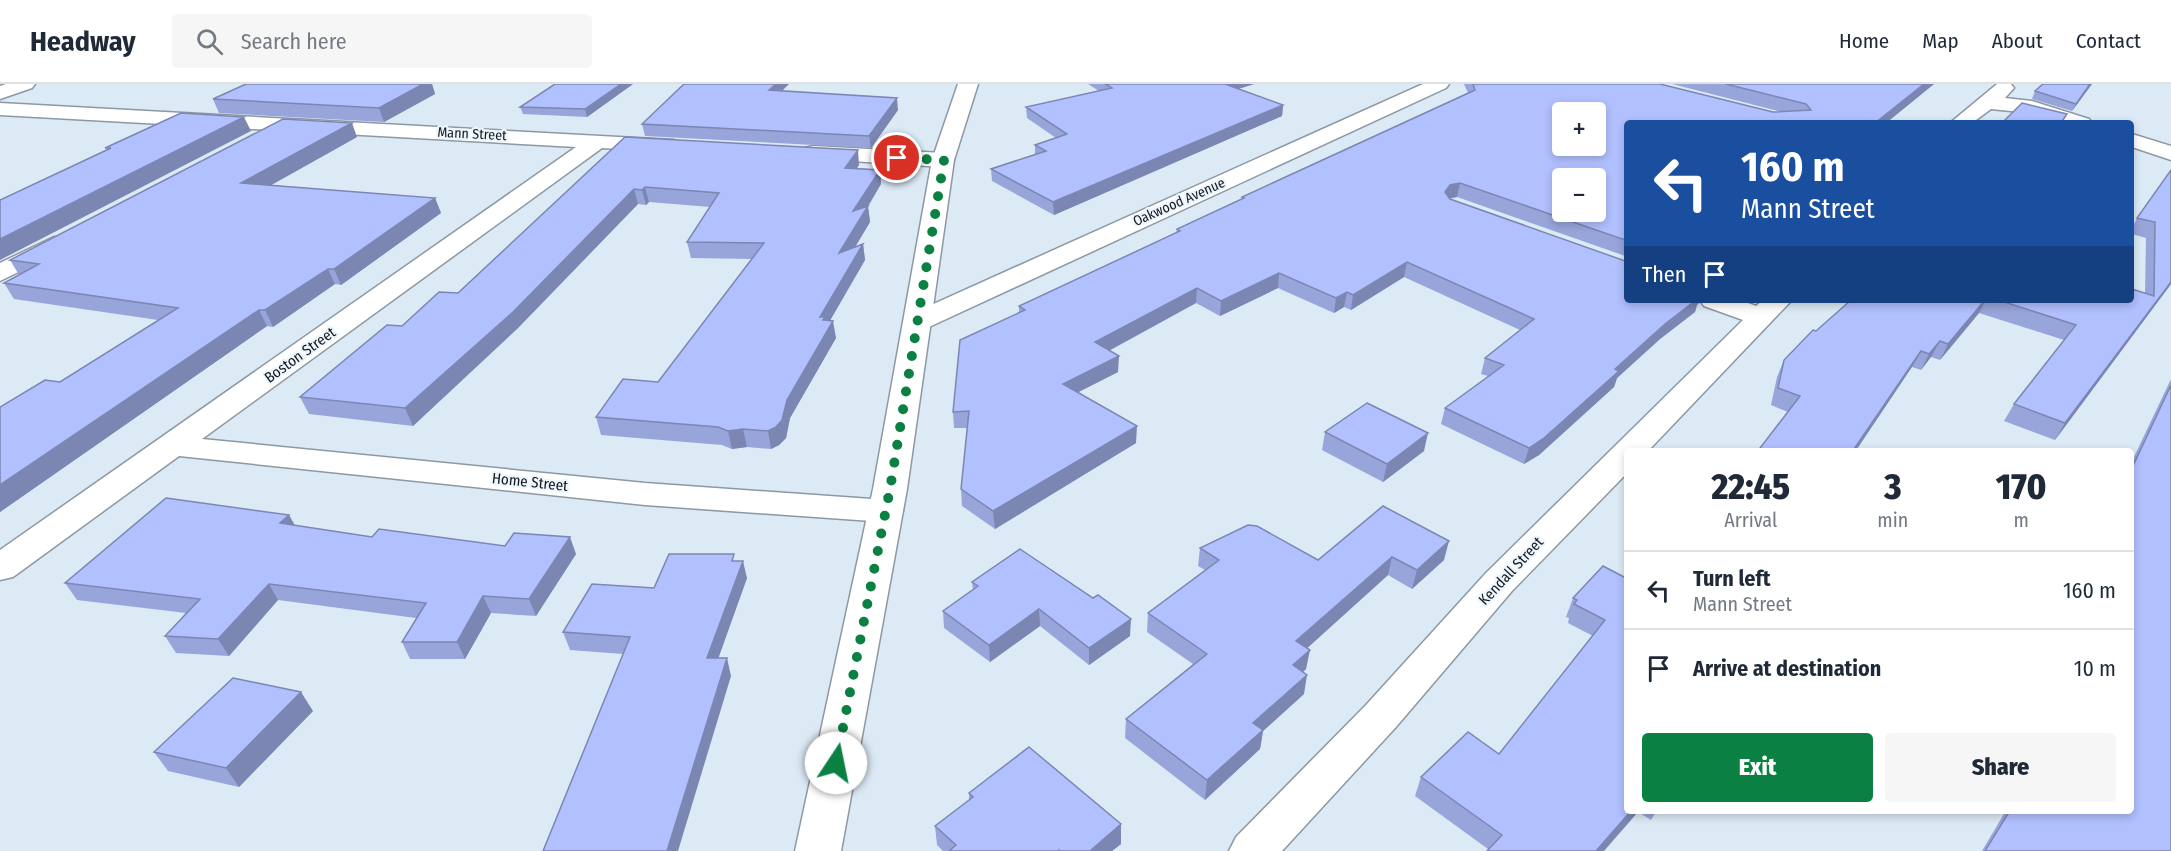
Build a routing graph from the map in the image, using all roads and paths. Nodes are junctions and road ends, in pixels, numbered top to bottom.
1 (26, 84) edge
2 (968, 84) edge
3 (1439, 84) edge
4 (2007, 84) edge
5 (0, 93) edge
6 (1991, 103) junction
7 (0, 109) edge
8 (1963, 120) edge
9 (2073, 120) edge
10 (284, 124) junction
11 (598, 141) junction
12 (2134, 141) edge
13 (243, 146) edge
14 (681, 146) edge
15 (789, 152) edge
16 (2171, 153) edge
17 (944, 160) junction
18 (70, 236) edge
19 (0, 273) edge
20 (1733, 303) edge
21 (1770, 309) edge
22 (919, 321) junction
23 (174, 446) junction
24 (1632, 448) edge
25 (1624, 456) edge
26 (886, 511) junction
27 (0, 568) edge
28 (818, 851) edge
29 (1252, 851) edge

1 - 5 street
2 - 17 street
3 - 22 street, Oakwood Avenue
4 - 6 street
6 - 8 street
6 - 9 street
7 - 10 street, Mann Street
10 - 11 street, Mann Street
10 - 13 street
11 - 14 street, Mann Street
11 - 23 street, Boston Street
12 - 16 street
15 - 17 street
17 - 22 street
18 - 19 street
20 - 21 street
21 - 24 street, Kendall Street
22 - 26 street
23 - 26 street, Home Street
23 - 27 street, Boston Street
25 - 29 street, Kendall Street
26 - 28 street

